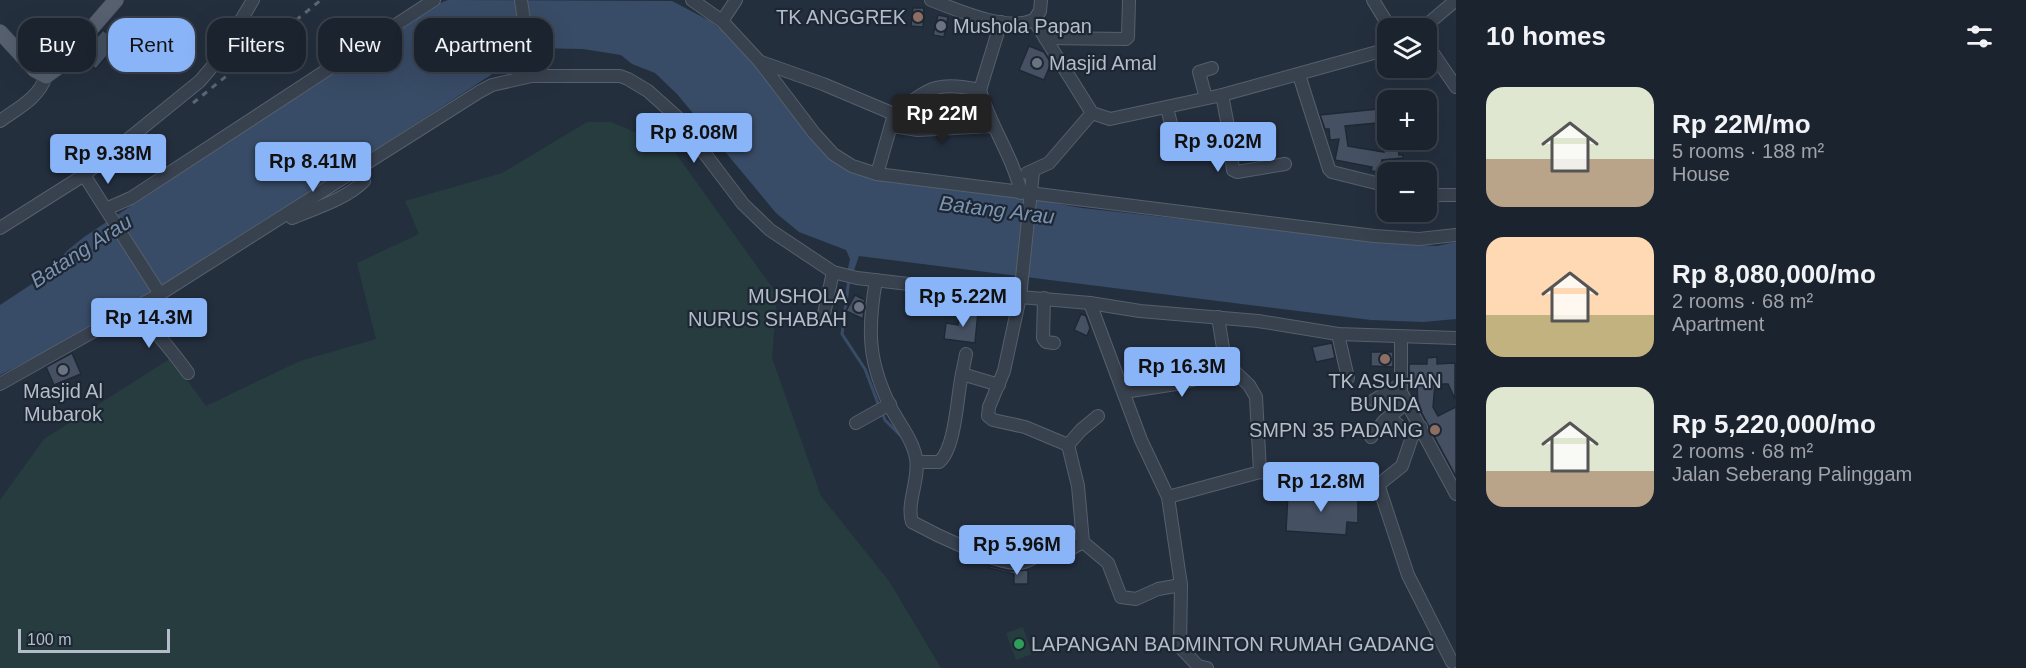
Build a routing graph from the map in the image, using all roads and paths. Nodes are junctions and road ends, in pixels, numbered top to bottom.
1 (116, 0) edge
2 (253, 0) edge
3 (434, 0) edge
4 (521, 0) edge
5 (692, 0) edge
6 (736, 0) edge
7 (931, 0) edge
8 (1041, 0) edge
9 (1129, 0) edge
10 (1373, 0) edge
11 (1455, 4) edge
12 (1384, 18) edge
13 (1436, 18) edge
14 (1034, 20) junction
15 (722, 21) junction
16 (1001, 22) junction
17 (0, 32) edge
18 (1045, 38) junction
19 (1377, 52) edge
20 (1437, 59) edge
21 (760, 62) junction
22 (1212, 68) dead end
23 (532, 74) junction
24 (1299, 75) junction
25 (46, 76) junction
26 (1456, 87) edge
27 (980, 90) junction
28 (1222, 95) junction
29 (1206, 98) junction
30 (1167, 108) junction
31 (1092, 113) junction
32 (893, 120) junction
33 (0, 121) edge
34 (992, 126) junction
35 (1177, 147) dead end
36 (1285, 164) dead end
37 (1033, 172) junction
38 (878, 174) junction
39 (84, 175) junction
40 (1017, 175) junction
41 (1377, 183) edge
42 (1028, 194) junction
43 (1437, 195) edge
44 (1456, 195) edge
45 (108, 211) junction
46 (2, 224) edge
47 (1456, 235) edge
48 (836, 273) junction
49 (876, 280) junction
50 (1020, 292) junction
51 (160, 293) junction
52 (1044, 298) junction
53 (1090, 303) junction
54 (138, 307) junction
55 (824, 314) dead end
56 (1218, 317) junction
57 (1338, 334) junction
58 (1401, 338) junction
59 (1456, 338) edge
60 (1054, 343) dead end
61 (966, 354) dead end
62 (1233, 370) junction
63 (188, 373) dead end
64 (962, 374) junction
65 (1348, 378) dead end
66 (0, 384) edge
67 (1400, 385) junction
68 (999, 386) junction
69 (1124, 392) junction
70 (1374, 400) dead end
71 (1406, 403) junction
72 (883, 408) junction
73 (1098, 416) dead end
74 (1389, 417) junction
75 (856, 423) dead end
76 (1421, 427) junction
77 (1371, 437) dead end
78 (1412, 437) junction
79 (1068, 445) junction
80 (917, 462) junction
81 (1260, 472) junction
82 (1379, 487) junction
83 (1456, 494) edge
84 (1168, 497) junction
85 (1083, 542) junction
86 (1180, 585) junction
87 (1451, 663) edge
88 (1201, 667) edge

1 - 25 main road
2 - 39 street
3 - 45 street
4 - 23 street
5 - 15 street
6 - 15 street
7 - 16 street
8 - 14 street
9 - 18 street
10 - 12 street
11 - 13 street
14 - 16 street
14 - 18 street
15 - 21 street
16 - 27 street
17 - 25 main road
18 - 31 street
19 - 24 street
20 - 26 street
21 - 32 street
21 - 38 street
22 - 29 street
23 - 48 street
23 - 51 street
24 - 28 street
24 - 41 street
25 - 33 street
27 - 32 street
27 - 34 street
28 - 29 street
28 - 36 street
29 - 30 street
30 - 31 street
30 - 35 street
31 - 37 street
32 - 34 street
32 - 38 street
34 - 40 street
37 - 40 street
37 - 42 street
38 - 42 street
39 - 45 street
39 - 46 street
40 - 42 street
42 - 47 street
42 - 50 street
43 - 44 street
45 - 51 street
48 - 49 street
48 - 55 street
49 - 50 street
49 - 72 street
50 - 52 street
50 - 68 street
51 - 54 street
52 - 53 street
52 - 60 street
53 - 56 street
53 - 69 street
54 - 63 street
54 - 66 street
56 - 57 street
56 - 62 street
57 - 58 street
57 - 65 street
58 - 59 street
58 - 67 street
61 - 64 street
62 - 69 street
62 - 81 street
64 - 68 street
64 - 80 street
67 - 70 street
67 - 71 street
68 - 79 street
69 - 84 street
71 - 74 street
71 - 76 street
72 - 75 street
72 - 80 street
73 - 79 street
74 - 77 street
74 - 78 street
76 - 78 street
76 - 83 street
78 - 82 street
79 - 85 street
80 - 85 street
81 - 82 street
81 - 84 street
82 - 87 street
84 - 86 street
85 - 86 street
86 - 88 street

